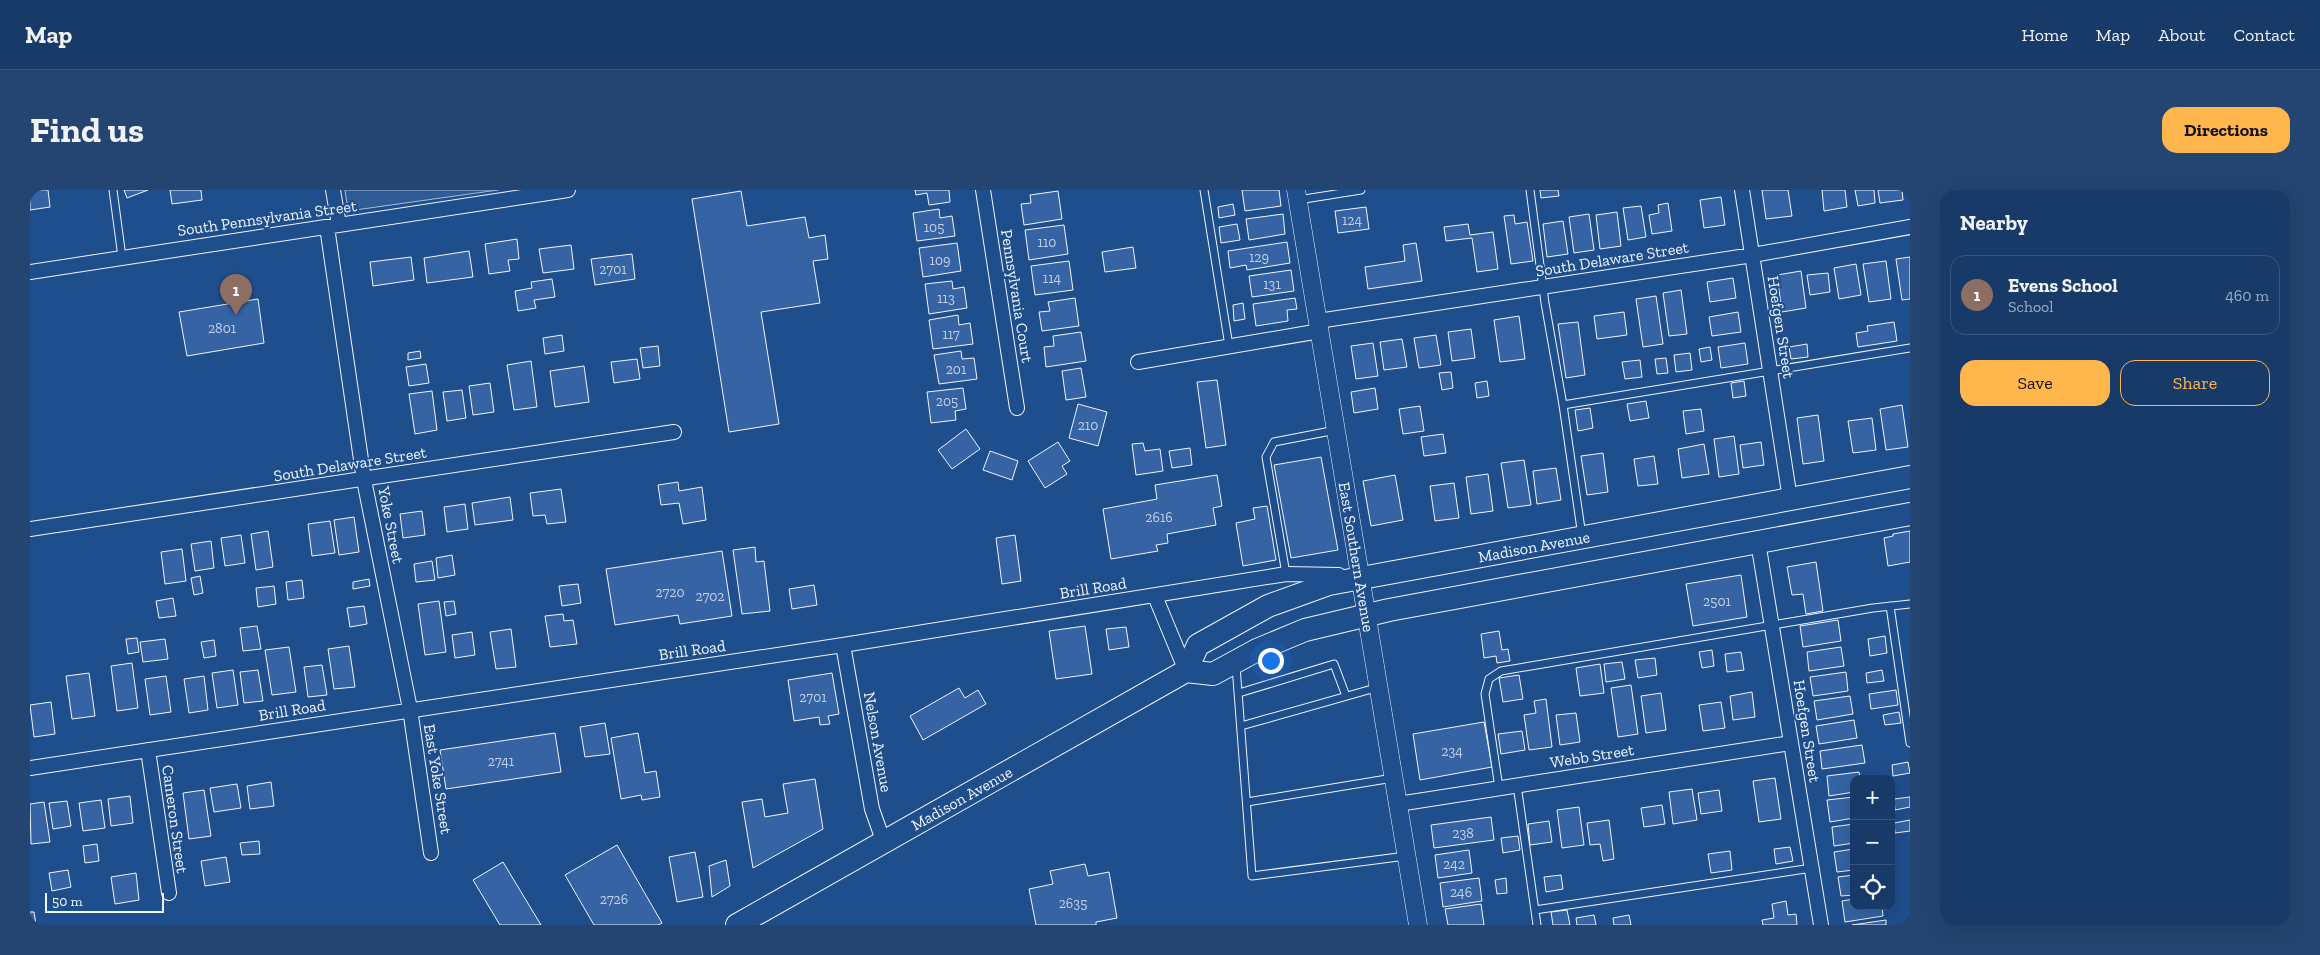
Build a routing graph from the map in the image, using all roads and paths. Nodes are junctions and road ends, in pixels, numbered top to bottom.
1 (113, 190) edge
2 (333, 190) edge
3 (568, 190) edge
4 (983, 190) edge
5 (1204, 190) edge
6 (1361, 190) edge
7 (1530, 190) edge
8 (1742, 190) edge
9 (1297, 195) edge
10 (333, 226) junction
11 (1910, 227) edge
12 (1753, 255) junction
13 (122, 257) junction
14 (30, 272) edge
15 (1543, 287) junction
16 (1319, 326) junction
17 (1228, 346) junction
18 (1910, 348) edge
19 (1138, 362) dead end
20 (1770, 371) junction
21 (1563, 405) junction
22 (1017, 408) dead end
23 (1336, 430) junction
24 (674, 432) dead end
25 (1910, 477) edge
26 (364, 480) junction
27 (1790, 499) junction
28 (1910, 514) edge
29 (30, 529) edge
30 (1583, 537) junction
31 (1758, 542) junction
32 (1286, 574) junction
33 (1360, 578) junction
34 (1155, 596) junction
35 (1910, 604) edge
36 (1890, 606) junction
37 (1367, 615) junction
38 (1772, 625) junction
39 (843, 646) junction
40 (1235, 662) junction
41 (1186, 671) junction
42 (1379, 686) junction
43 (1239, 693) junction
44 (1346, 696) junction
45 (410, 709) junction
46 (1241, 726) junction
47 (1910, 743) edge
48 (1791, 744) junction
49 (148, 750) junction
50 (30, 768) edge
51 (1394, 778) junction
52 (1516, 785) junction
53 (1499, 788) junction
54 (1247, 802) junction
55 (1398, 804) junction
56 (884, 844) junction
57 (432, 853) dead end
58 (1406, 856) junction
59 (1812, 868) junction
60 (168, 893) dead end
61 (1535, 910) junction
62 (737, 925) edge
63 (1418, 925) edge
64 (1537, 925) edge
65 (1820, 925) edge

1 - 13 lane
2 - 10 street, Yoke Street
3 - 10 street, South Pennsylvania Street
4 - 22 street, Pennsylvania Court
5 - 17 lane
6 - 9 lane
7 - 15 lane
8 - 12 street, Hoefgen Street
9 - 16 street, East Southern Avenue
10 - 13 street, South Pennsylvania Street
10 - 26 street, Yoke Street
11 - 12 street, South Delaware Street
12 - 15 street, South Delaware Street
12 - 20 street, Hoefgen Street
13 - 14 street, South Pennsylvania Street
15 - 16 street, South Delaware Street
15 - 21 lane
16 - 17 street, South Delaware Street
16 - 23 street, East Southern Avenue
17 - 19 street, South Delaware Street
18 - 20 lane
20 - 21 lane
20 - 27 street, Hoefgen Street
21 - 30 lane
23 - 32 lane
23 - 33 street, East Southern Avenue
24 - 26 street, South Delaware Street
25 - 27 main road, Madison Avenue
26 - 29 street, South Delaware Street
26 - 45 street, Yoke Street
27 - 30 main road, Madison Avenue
28 - 31 main road
30 - 33 main road, Madison Avenue
31 - 37 main road
31 - 38 street, Hoefgen Street
32 - 33 street, Brill Road
32 - 34 street, Brill Road
33 - 37 street, East Southern Avenue
33 - 41 main road, Madison Avenue
34 - 39 street, Brill Road
34 - 41 street
35 - 36 lane
36 - 38 lane
36 - 47 lane
37 - 40 main road
37 - 42 street, East Southern Avenue
38 - 48 street, Hoefgen Street
38 - 53 lane
39 - 45 street, Brill Road
39 - 56 street, Nelson Avenue
40 - 41 main road
40 - 43 lane
41 - 56 main road, Madison Avenue
42 - 44 lane
42 - 51 street, East Southern Avenue
43 - 44 lane
43 - 46 lane
44 - 46 lane
45 - 49 street, Brill Road
45 - 57 street, East Yoke Street
46 - 54 lane
48 - 52 street, Webb Street
48 - 59 street, Hoefgen Street
49 - 50 street, Brill Road
49 - 60 street, Cameron Street
51 - 54 lane
51 - 55 street, East Southern Avenue
52 - 53 street, Webb Street
52 - 61 lane
53 - 55 street, Webb Street
54 - 58 lane
55 - 58 street, East Southern Avenue
56 - 62 main road, Madison Avenue
58 - 63 street, East Southern Avenue
59 - 61 lane
59 - 65 street, Hoefgen Street
61 - 64 lane

